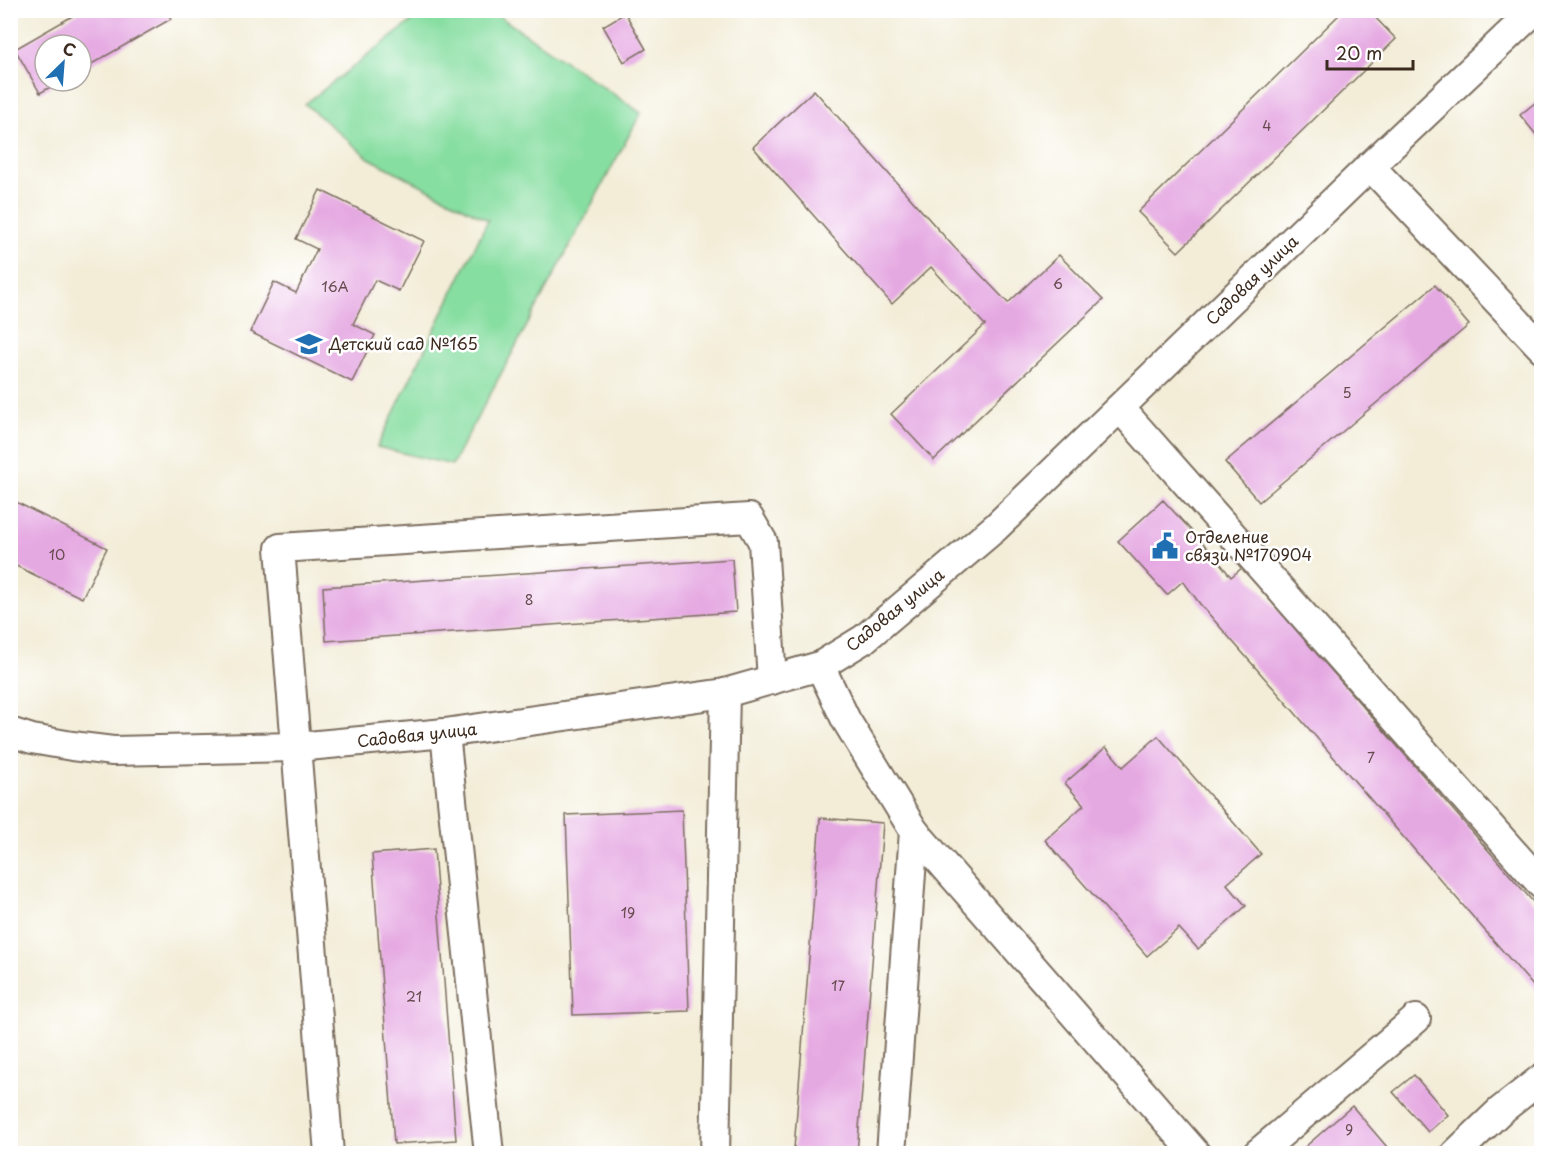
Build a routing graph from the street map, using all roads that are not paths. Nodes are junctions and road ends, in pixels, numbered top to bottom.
1 (1535, 10) edge
2 (1370, 166) junction
3 (1542, 348) edge
4 (1120, 408) junction
5 (820, 666) junction
6 (772, 680) junction
7 (725, 693) junction
8 (10, 732) edge
9 (445, 733) junction
10 (297, 747) junction
11 (914, 831) junction
12 (1542, 885) edge
13 (1416, 1019) dead end
14 (1542, 1078) edge
15 (329, 1154) edge
16 (489, 1154) edge
17 (715, 1154) edge
18 (891, 1154) edge
19 (1196, 1154) edge
20 (1257, 1154) edge
21 (1455, 1154) edge

1 - 2 street, Садовая улица
2 - 3 street
2 - 4 street, Садовая улица
4 - 5 street, Садовая улица
4 - 12 street
5 - 6 street, Садовая улица
5 - 11 street
6 - 7 street, Садовая улица
6 - 10 street
7 - 9 street, Садовая улица
7 - 17 street
8 - 10 street, Садовая улица
9 - 10 street, Садовая улица
9 - 16 street
10 - 15 street
11 - 18 street
11 - 19 street
13 - 20 street
14 - 21 street

